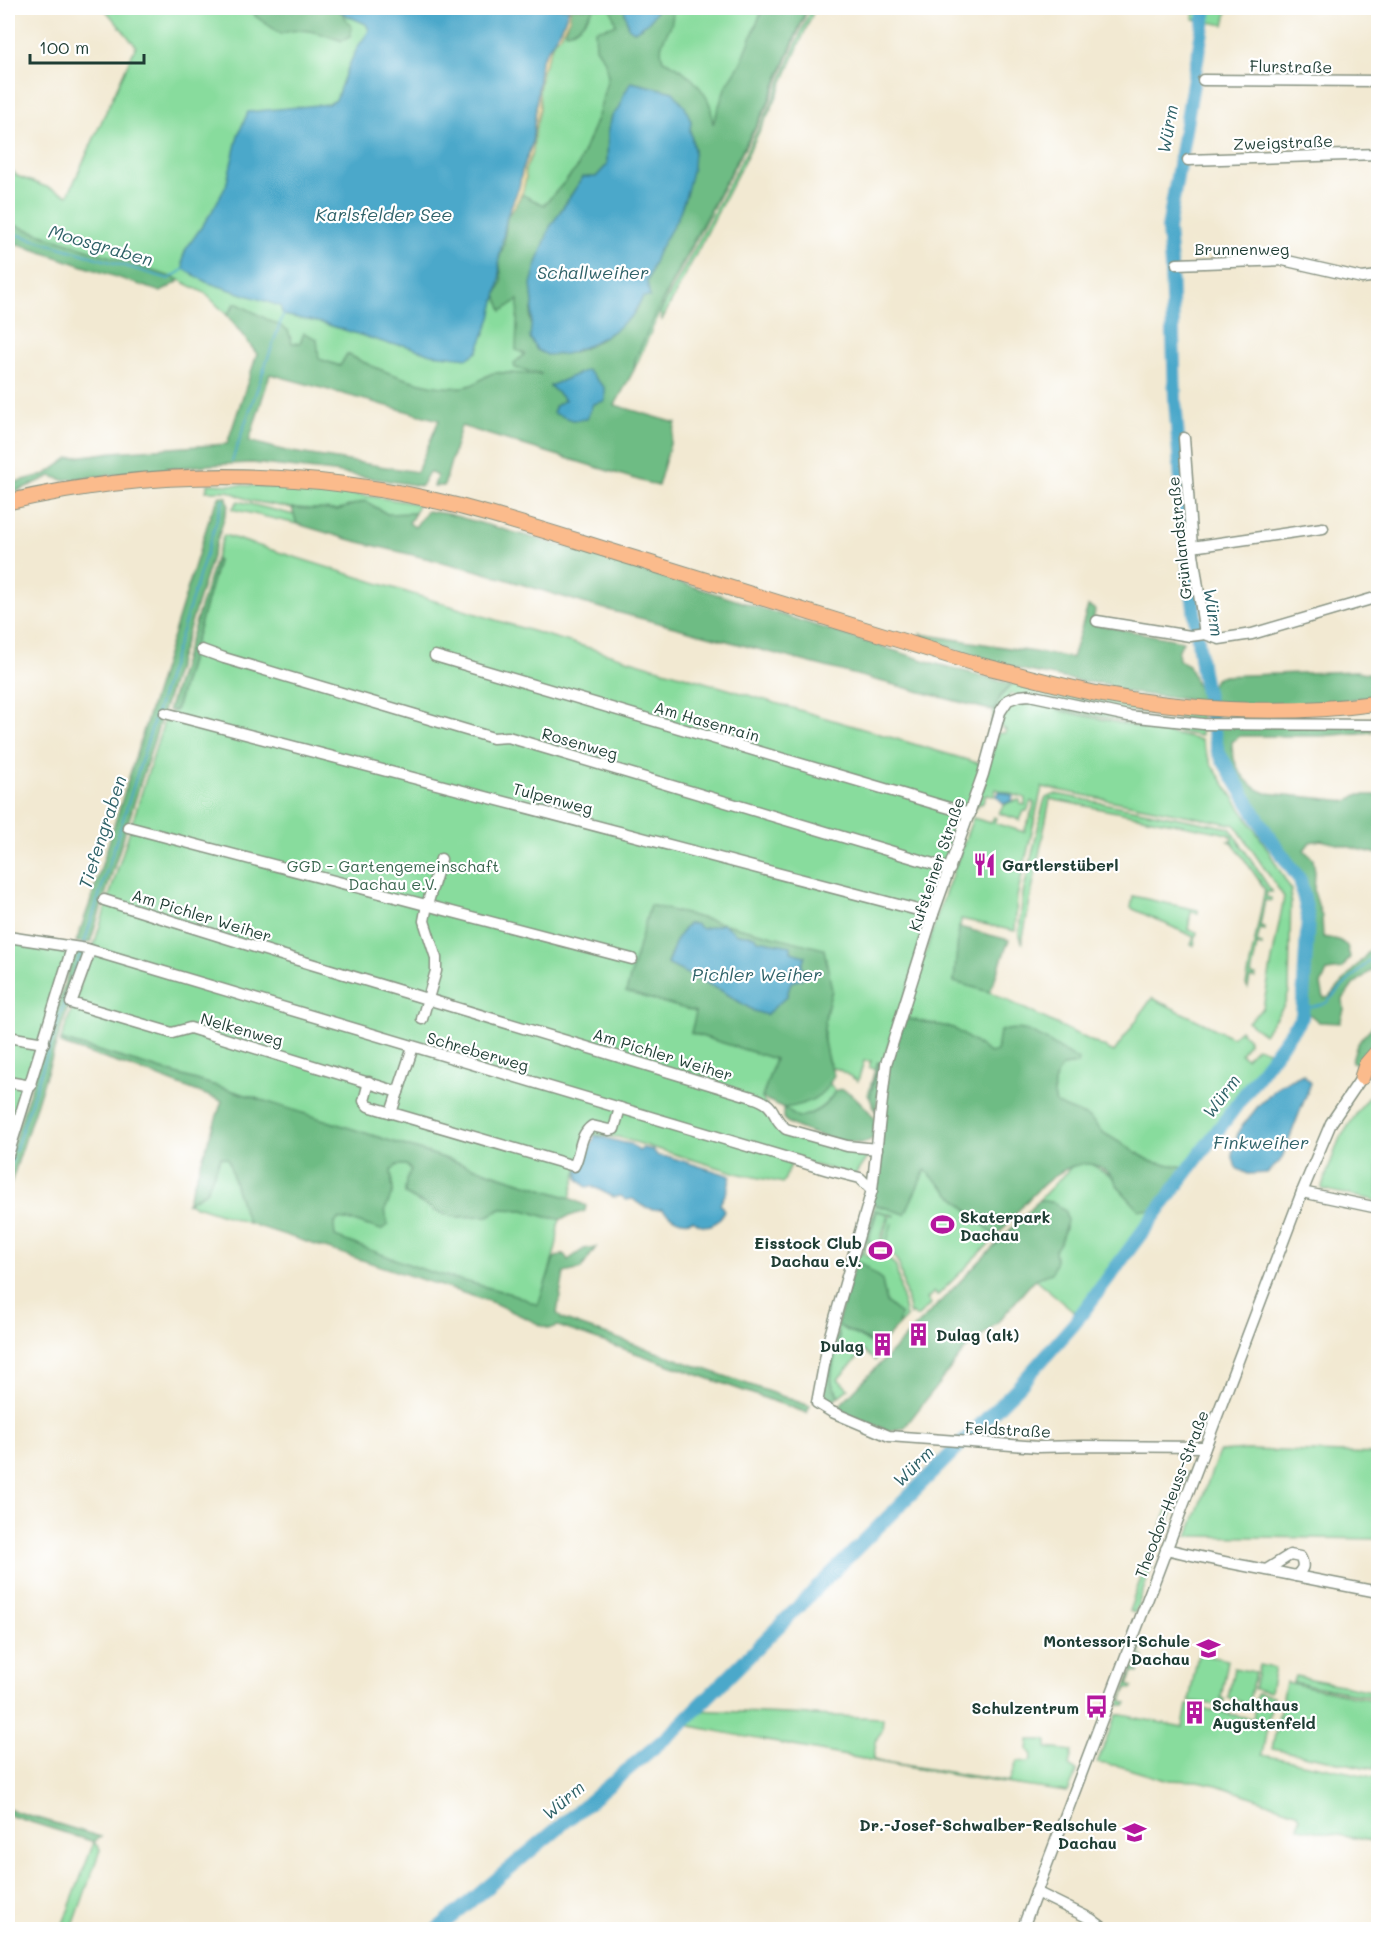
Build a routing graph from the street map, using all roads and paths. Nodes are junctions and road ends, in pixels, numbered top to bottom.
1 (1203, 80) dead end
2 (1378, 81) edge
3 (1378, 154) edge
4 (1188, 160) dead end
5 (1177, 264) dead end
6 (1378, 276) edge
7 (1184, 438) dead end
8 (8, 502) edge
9 (1323, 528) dead end
10 (1192, 547) junction
11 (1378, 597) edge
12 (1097, 621) dead end
13 (1205, 634) junction
14 (202, 650) dead end
15 (435, 656) dead end
16 (1378, 704) edge
17 (165, 714) dead end
18 (1378, 725) edge
19 (970, 814) junction
20 (128, 827) dead end
21 (441, 859) dead end
22 (950, 869) junction
23 (104, 900) dead end
24 (427, 905) junction
25 (933, 914) junction
26 (8, 937) edge
27 (82, 949) junction
28 (632, 959) dead end
29 (428, 998) junction
30 (422, 1019) dead end
31 (8, 1037) edge
32 (44, 1043) junction
33 (413, 1047) junction
34 (1378, 1051) edge
35 (1378, 1065) edge
36 (1362, 1077) junction
37 (8, 1082) edge
38 (369, 1083) junction
39 (31, 1086) junction
40 (398, 1092) junction
41 (620, 1108) junction
42 (391, 1113) junction
43 (877, 1149) junction
44 (8, 1155) edge
45 (872, 1190) junction
46 (1302, 1192) junction
47 (1378, 1208) edge
48 (817, 1403) joint
49 (1205, 1447) junction
50 (1166, 1549) junction
51 (1266, 1570) junction
52 (1296, 1576) junction
53 (1378, 1592) edge
54 (1036, 1892) junction
55 (1022, 1929) edge
56 (1106, 1929) edge

1 - 2 street, Flurstraße
3 - 4 street, Zweigstraße
5 - 6 street, Brunnenweg
7 - 10 street, Grünlandstraße
8 - 16 highway
9 - 10 street
10 - 13 street, Grünlandstraße
11 - 13 street
12 - 13 street
14 - 22 street, Rosenweg
15 - 19 street, Am Hasenrain
17 - 25 street, Tulpenweg
18 - 19 street, Kufsteiner Straße
19 - 22 street, Kufsteiner Straße
20 - 24 street
21 - 24 street
22 - 25 street, Kufsteiner Straße
23 - 29 street, Am Pichler Weiher
24 - 28 street
24 - 29 street
25 - 43 street, Kufsteiner Straße
26 - 27 street, Schreberweg
27 - 32 street
27 - 33 street, Schreberweg
27 - 38 street, Nelkenweg
29 - 30 street
29 - 43 street, Am Pichler Weiher
31 - 32 street
32 - 39 street
33 - 40 street
33 - 41 street, Schreberweg
34 - 36 highway
35 - 36 highway
36 - 46 street, Theodor-Heuss-Straße
37 - 39 street
38 - 40 street, Nelkenweg
38 - 42 street
39 - 44 street
40 - 42 street
41 - 42 street
41 - 45 street, Schreberweg
43 - 45 street, Kufsteiner Straße
45 - 48 street, Kufsteiner Straße
46 - 47 street
46 - 49 street, Theodor-Heuss-Straße
48 - 49 street, Feldstraße
49 - 50 street, Theodor-Heuss-Straße
50 - 51 street
50 - 54 street, Theodor-Heuss-Straße
51 - 52 street
51 - 52 street
52 - 53 street
54 - 55 street, Theodor-Heuss-Straße
54 - 56 street

